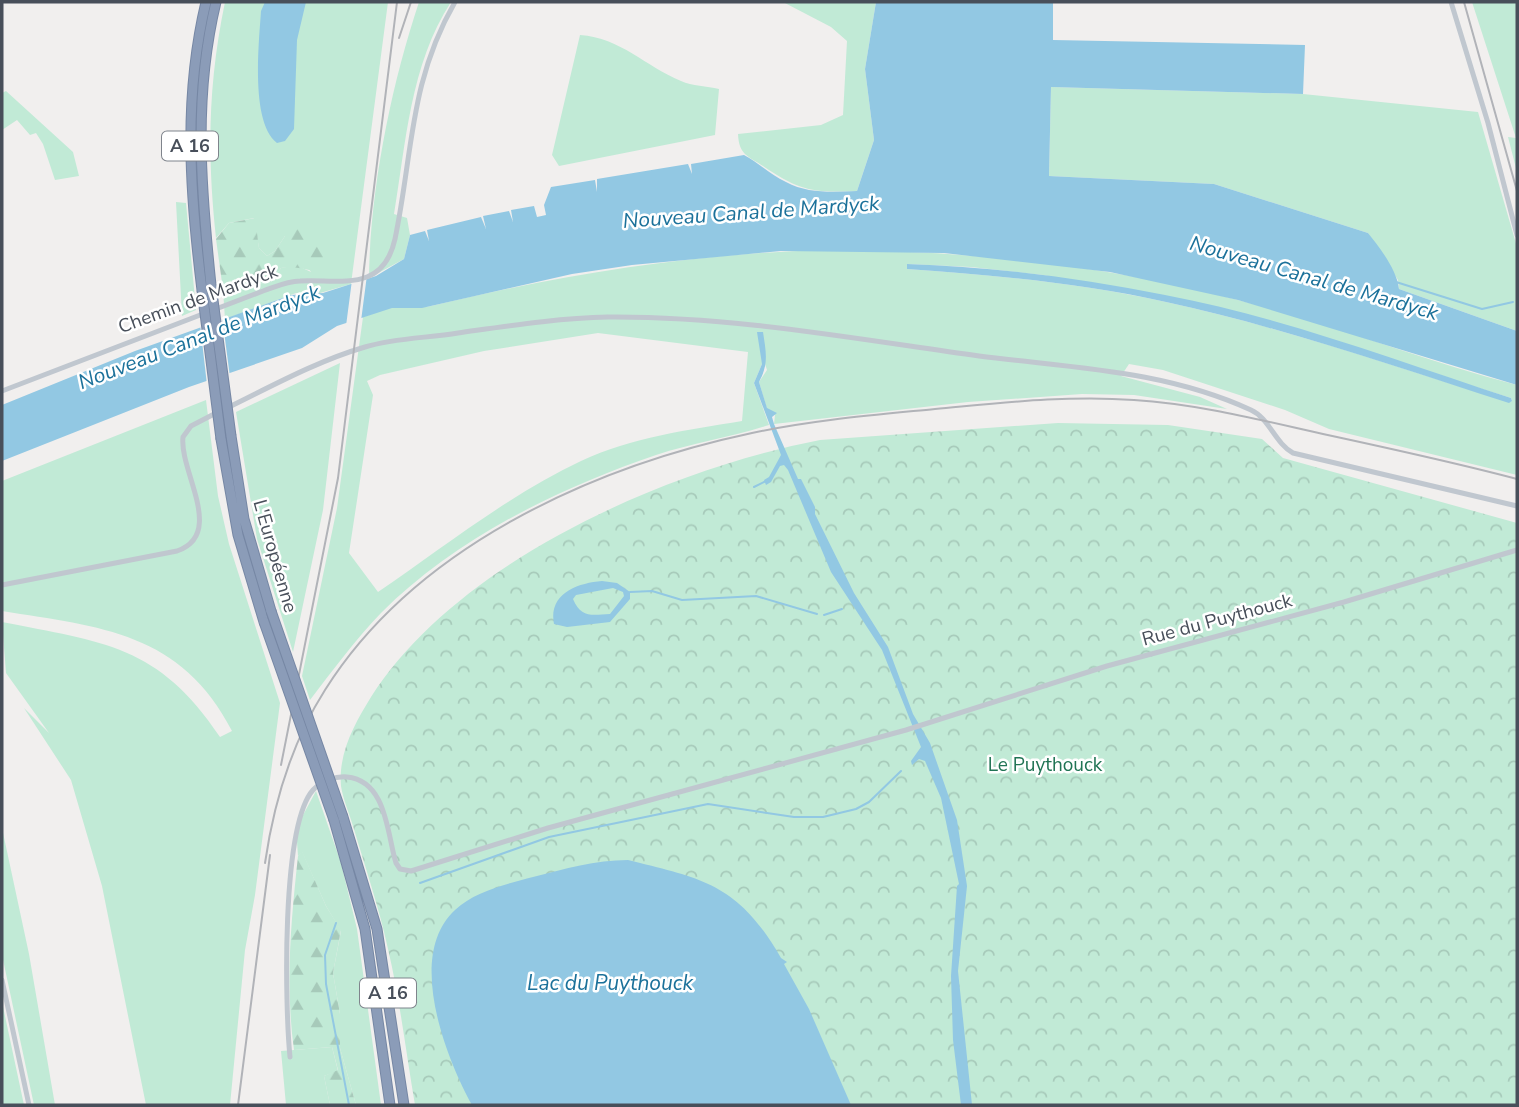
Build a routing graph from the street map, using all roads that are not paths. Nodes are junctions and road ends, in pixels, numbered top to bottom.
1 (206, 2) edge
2 (216, 2) edge
3 (455, 2) edge
4 (1451, 2) edge
5 (1517, 234) edge
6 (207, 288) junction
7 (2, 390) edge
8 (226, 438) junction
9 (1517, 506) edge
10 (1517, 550) edge
11 (2, 585) edge
12 (338, 818) junction
13 (2, 980) edge
14 (290, 1057) dead end
15 (29, 1105) edge
16 (390, 1105) edge
17 (404, 1105) edge

1 - 6 highway, L'Européenne / A 16
2 - 6 highway, L'Européenne / A 16
3 - 7 street, Chemin de Mardyck
4 - 5 street
6 - 8 highway, L'Européenne / A 16, bridge
8 - 12 highway, L'Européenne / A 16, bridge
8 - 12 highway, L'Européenne / A 16, bridge
9 - 11 street
10 - 14 street, Rue du Puythouck
12 - 16 highway, L'Européenne / A 16
12 - 17 highway, L'Européenne / A 16
13 - 15 street

